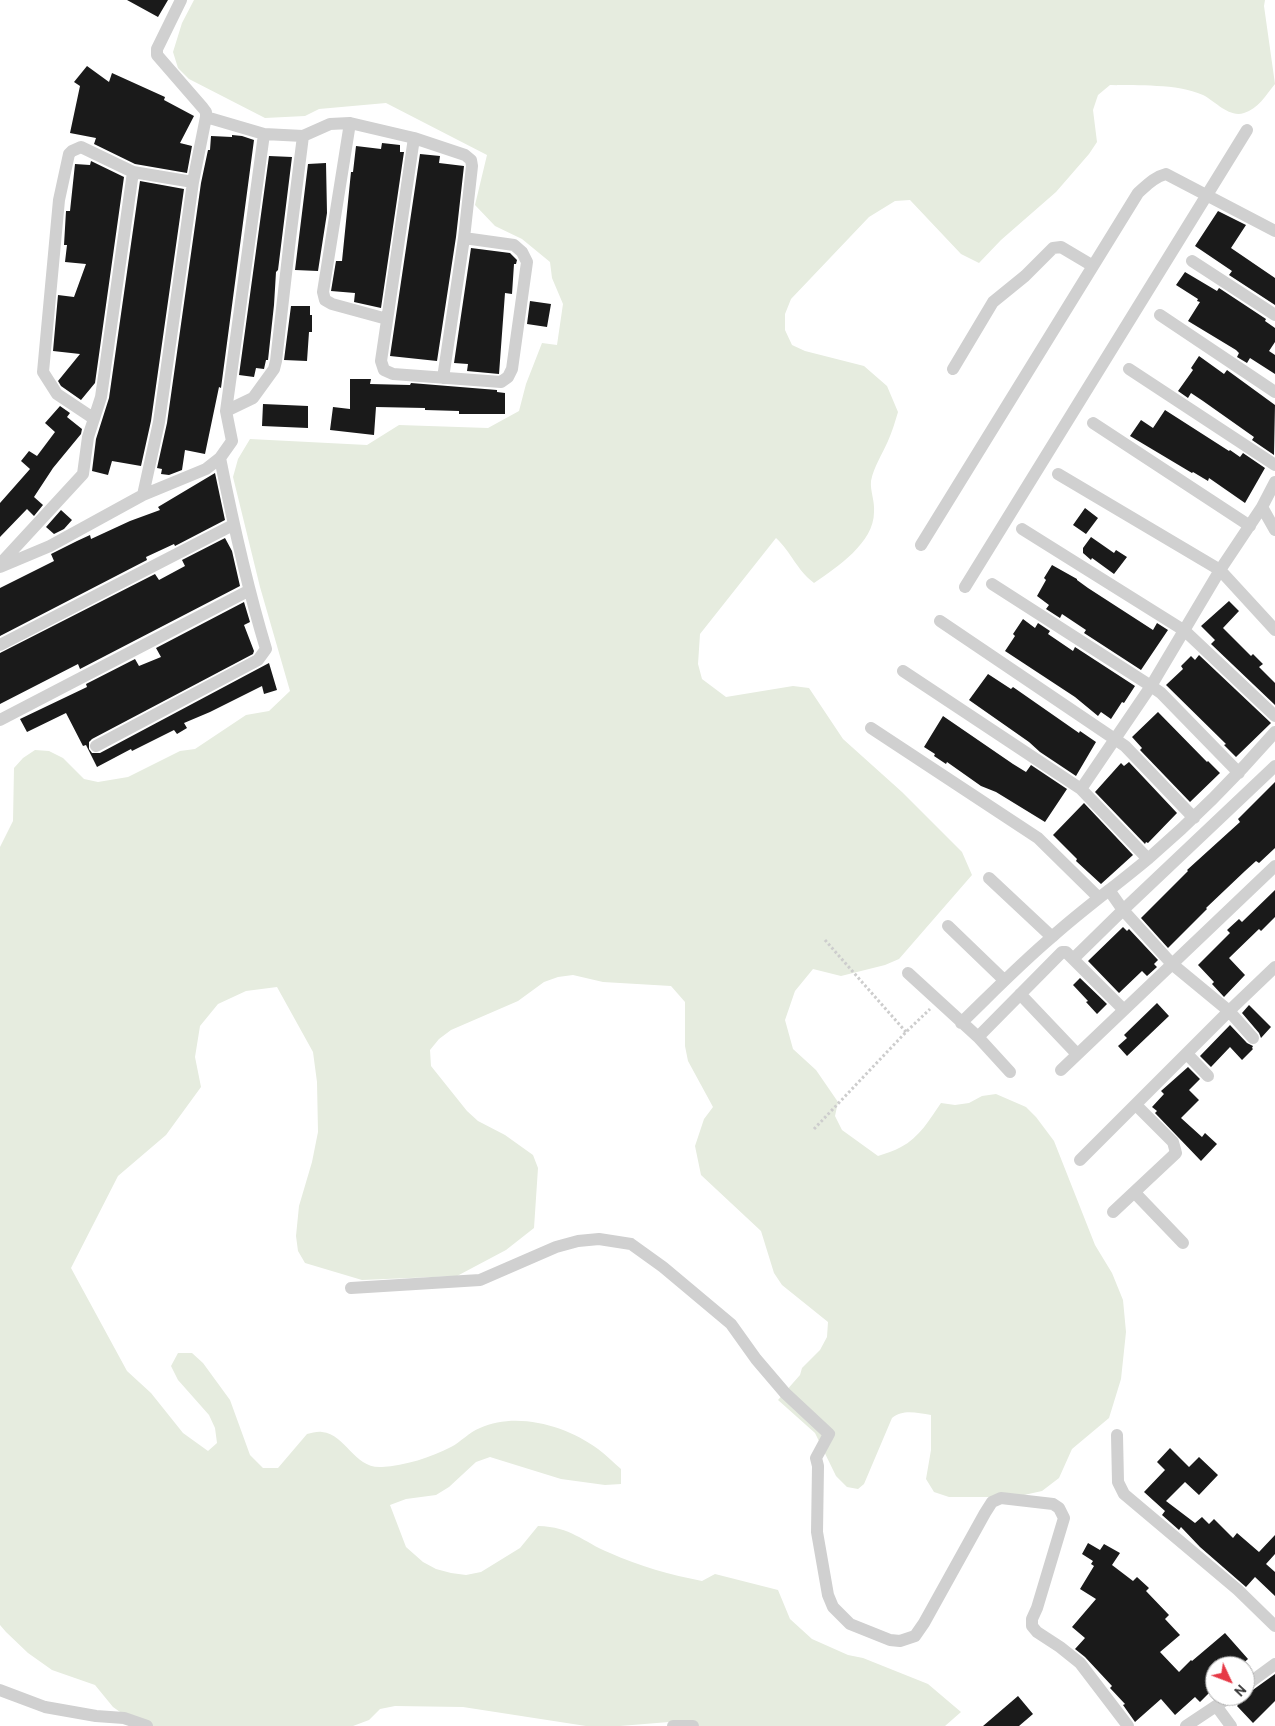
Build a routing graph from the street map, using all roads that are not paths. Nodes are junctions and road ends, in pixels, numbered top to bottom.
1 (181, 0) edge
2 (206, 117) junction
3 (350, 123) junction
4 (1247, 130) dead end
5 (264, 134) junction
6 (303, 136) junction
7 (414, 138) junction
8 (133, 172) junction
9 (193, 182) junction
10 (1207, 196) junction
11 (1275, 231) edge
12 (464, 238) junction
13 (1192, 261) dead end
14 (1093, 266) junction
15 (1160, 315) dead end
16 (1275, 315) edge
17 (387, 318) junction
18 (952, 369) dead end
19 (1128, 369) dead end
20 (443, 378) junction
21 (1275, 392) edge
22 (226, 411) junction
23 (93, 418) junction
24 (1093, 423) dead end
25 (220, 458) junction
26 (1275, 465) edge
27 (1058, 474) dead end
28 (1275, 482) edge
29 (144, 495) junction
30 (1262, 507) junction
31 (233, 525) junction
32 (1250, 526) junction
33 (1022, 529) dead end
34 (1275, 530) edge
35 (921, 545) dead end
36 (0, 566) edge
37 (1220, 570) junction
38 (992, 584) dead end
39 (965, 587) dead end
40 (248, 591) junction
41 (940, 621) dead end
42 (1275, 630) edge
43 (1185, 631) junction
44 (0, 645) edge
45 (903, 671) dead end
46 (1152, 686) junction
47 (1275, 716) edge
48 (0, 720) edge
49 (871, 728) dead end
50 (1275, 732) edge
51 (1116, 739) junction
52 (96, 746) dead end
53 (1275, 766) edge
54 (1239, 774) junction
55 (1081, 789) junction
56 (1194, 818) junction
57 (1148, 859) junction
58 (1275, 866) edge
59 (989, 878) dead end
60 (1109, 890) junction
61 (1098, 898) junction
62 (1123, 910) junction
63 (948, 926) dead end
64 (1052, 937) junction
65 (1073, 959) junction
66 (1172, 964) junction
67 (1273, 972) edge
68 (908, 973) dead end
69 (1004, 980) junction
70 (1020, 994) junction
71 (1124, 1010) junction
72 (1229, 1011) junction
73 (961, 1023) junction
74 (978, 1038) junction
75 (1253, 1038) dead end
76 (1078, 1054) junction
77 (1187, 1054) junction
78 (1061, 1070) dead end
79 (1010, 1072) dead end
80 (1208, 1076) dead end
81 (1136, 1104) junction
82 (1080, 1160) dead end
83 (1135, 1193) junction
84 (1114, 1212) dead end
85 (1183, 1243) dead end
86 (351, 1288) dead end
87 (1117, 1435) dead end
88 (1275, 1626) edge
89 (1275, 1664) edge
90 (1255, 1679) edge
91 (0, 1690) edge
92 (1216, 1707) joint
93 (147, 1726) edge
94 (674, 1726) edge
95 (693, 1726) edge
96 (1128, 1726) edge
97 (1186, 1726) edge
98 (1231, 1726) edge

1 - 2 street
2 - 5 street
2 - 9 street
3 - 6 street
3 - 7 street
3 - 17 street
4 - 10 street
5 - 6 street
5 - 22 street
6 - 22 street
7 - 12 street
7 - 17 street
8 - 9 street
8 - 23 street
8 - 23 street
9 - 29 street
10 - 11 street
10 - 14 street
10 - 39 street
12 - 20 street
12 - 20 street
13 - 16 street
14 - 18 street
14 - 35 street
15 - 21 street
17 - 20 street
19 - 26 street
22 - 25 street
23 - 36 street
24 - 32 street
25 - 29 street
25 - 31 street
27 - 37 street
28 - 30 street
29 - 36 street
30 - 32 street
30 - 34 street
31 - 40 street
31 - 44 street
32 - 37 street
33 - 43 street
37 - 42 street
37 - 43 street
38 - 46 street
40 - 48 street
40 - 52 street
41 - 51 street
43 - 46 street
43 - 47 street
45 - 55 street
46 - 51 street
46 - 54 street
49 - 61 street
50 - 54 street
51 - 55 street
51 - 56 street
53 - 62 street
54 - 56 street
55 - 57 street
56 - 57 street
57 - 60 street
58 - 66 street
59 - 64 street
60 - 61 street
60 - 62 street
61 - 64 street
62 - 65 street
62 - 66 street
63 - 69 street
64 - 69 street
65 - 70 street
65 - 71 street
66 - 71 street
66 - 72 street
67 - 72 street
68 - 73 street
69 - 73 street
70 - 74 street
70 - 76 street
71 - 76 street
72 - 75 street
72 - 77 street
73 - 74 street
74 - 79 street
76 - 78 street
77 - 80 street
77 - 81 street
81 - 82 street
81 - 83 street
83 - 84 street
83 - 85 street
86 - 96 street
87 - 88 street
89 - 90 street
91 - 93 street
92 - 97 street
92 - 98 street
94 - 95 street

